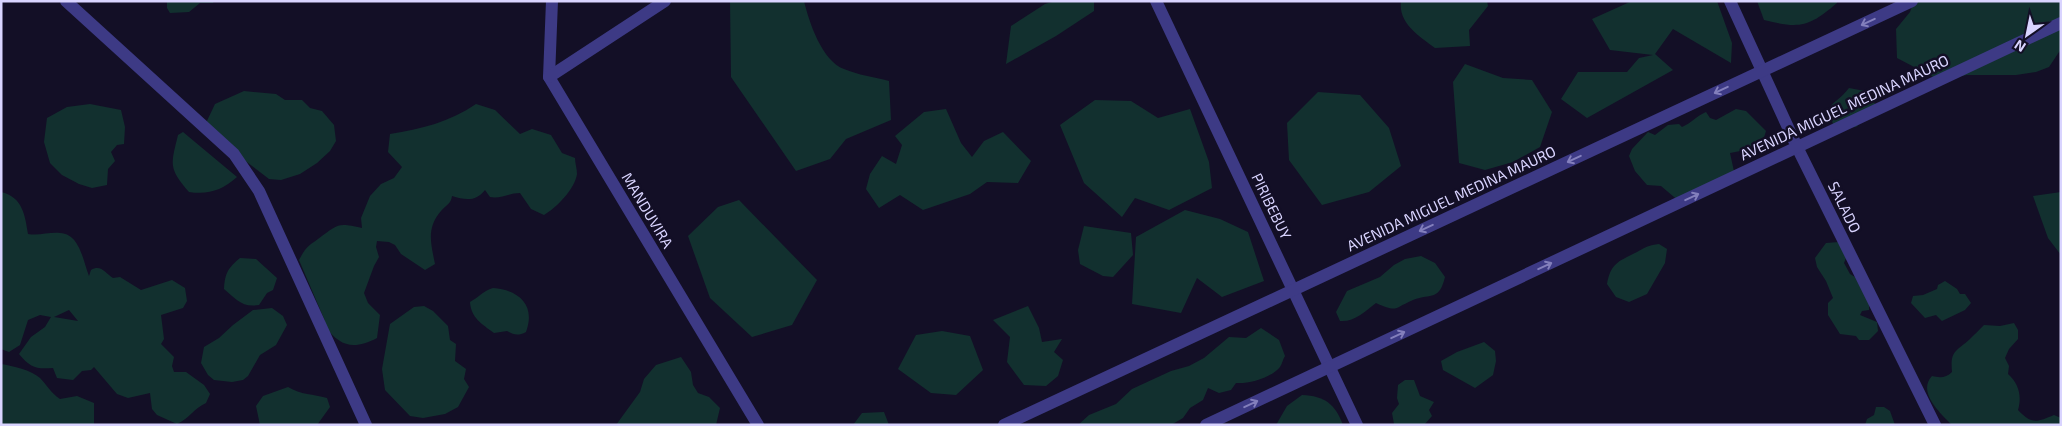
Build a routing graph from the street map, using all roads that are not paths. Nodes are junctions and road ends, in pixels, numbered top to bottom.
1 (66, 1) edge
2 (552, 1) edge
3 (665, 1) edge
4 (1156, 1) edge
5 (1730, 1) edge
6 (1912, 1) edge
7 (2061, 23) edge
8 (1763, 71) junction
9 (548, 77) junction
10 (1797, 148) junction
11 (1294, 290) junction
12 (1330, 367) junction
13 (366, 425) edge
14 (758, 425) edge
15 (1004, 425) edge
16 (1206, 425) edge
17 (1357, 425) edge
18 (1935, 425) edge

1 - 13 street
2 - 9 street
3 - 9 street
4 - 11 street, PIRIBEBUY
5 - 8 street, SALADO
6 -> 8 street, AVENIDA MIGUEL MEDINA MAURO
7 - 10 street, AVENIDA MIGUEL MEDINA MAURO
8 - 10 street, SALADO
8 -> 11 street, AVENIDA MIGUEL MEDINA MAURO
9 - 14 street, MANDUVIRA
12 -> 10 street, AVENIDA MIGUEL MEDINA MAURO
10 - 18 street, SALADO
11 - 12 street, PIRIBEBUY
11 - 15 street, AVENIDA MIGUEL MEDINA MAURO
16 -> 12 street, AVENIDA MIGUEL MEDINA MAURO
12 - 17 street, PIRIBEBUY

